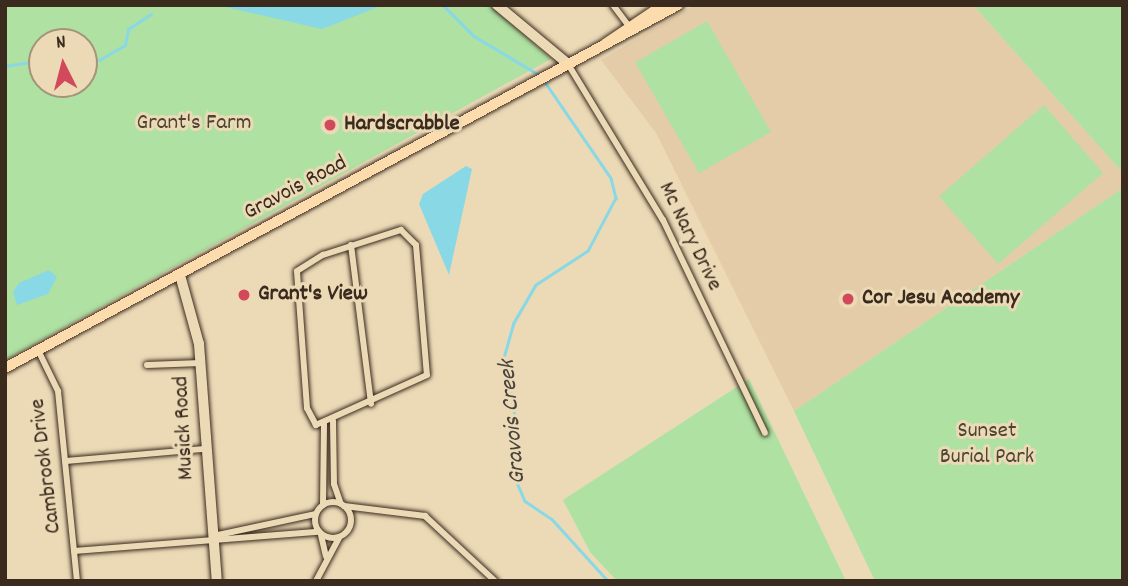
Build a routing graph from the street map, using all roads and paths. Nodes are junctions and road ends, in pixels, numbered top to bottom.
1 (497, 5) edge
2 (613, 5) edge
3 (663, 5) edge
4 (678, 5) edge
5 (628, 25) junction
6 (605, 44) junction
7 (568, 64) junction
8 (351, 245) junction
9 (180, 275) junction
10 (38, 350) junction
11 (201, 363) junction
12 (147, 365) dead end
13 (5, 368) edge
14 (371, 404) junction
15 (333, 421) junction
16 (324, 424) junction
17 (765, 433) dead end
18 (204, 449) junction
19 (66, 461) junction
20 (323, 505) junction
21 (343, 505) junction
22 (365, 510) junction
23 (315, 514) junction
24 (351, 523) junction
25 (320, 533) junction
26 (213, 536) junction
27 (340, 538) junction
28 (74, 551) junction
29 (326, 556) junction
30 (77, 581) edge
31 (217, 581) edge
32 (316, 581) edge
33 (495, 581) edge

1 - 7 street
2 - 5 street
3 - 5 main road, Gravois Road
4 - 6 main road, Gravois Road
5 - 6 main road, Gravois Road
6 - 7 main road, Gravois Road
7 - 9 main road, Gravois Road
7 - 17 street, Mc Nary Drive
8 - 14 street
8 - 14 street
8 - 16 street
9 - 10 main road, Gravois Road
9 - 11 street, Musick Road
10 - 13 main road, Gravois Road
10 - 19 street, Cambrook Drive
11 - 12 street
11 - 18 street, Musick Road
14 - 15 street
15 - 16 street
15 - 21 street
16 - 20 street
18 - 19 street
18 - 26 street, Musick Road
19 - 28 street, Cambrook Drive
20 - 21 street
20 - 23 street
21 - 22 street
21 - 24 street
22 - 24 street
22 - 33 street
23 - 25 street
23 - 26 street
24 - 27 street
25 - 26 street
25 - 27 street
25 - 29 street
26 - 28 street
26 - 31 street, Musick Road
27 - 29 street
28 - 30 street, Cambrook Drive
29 - 32 street

